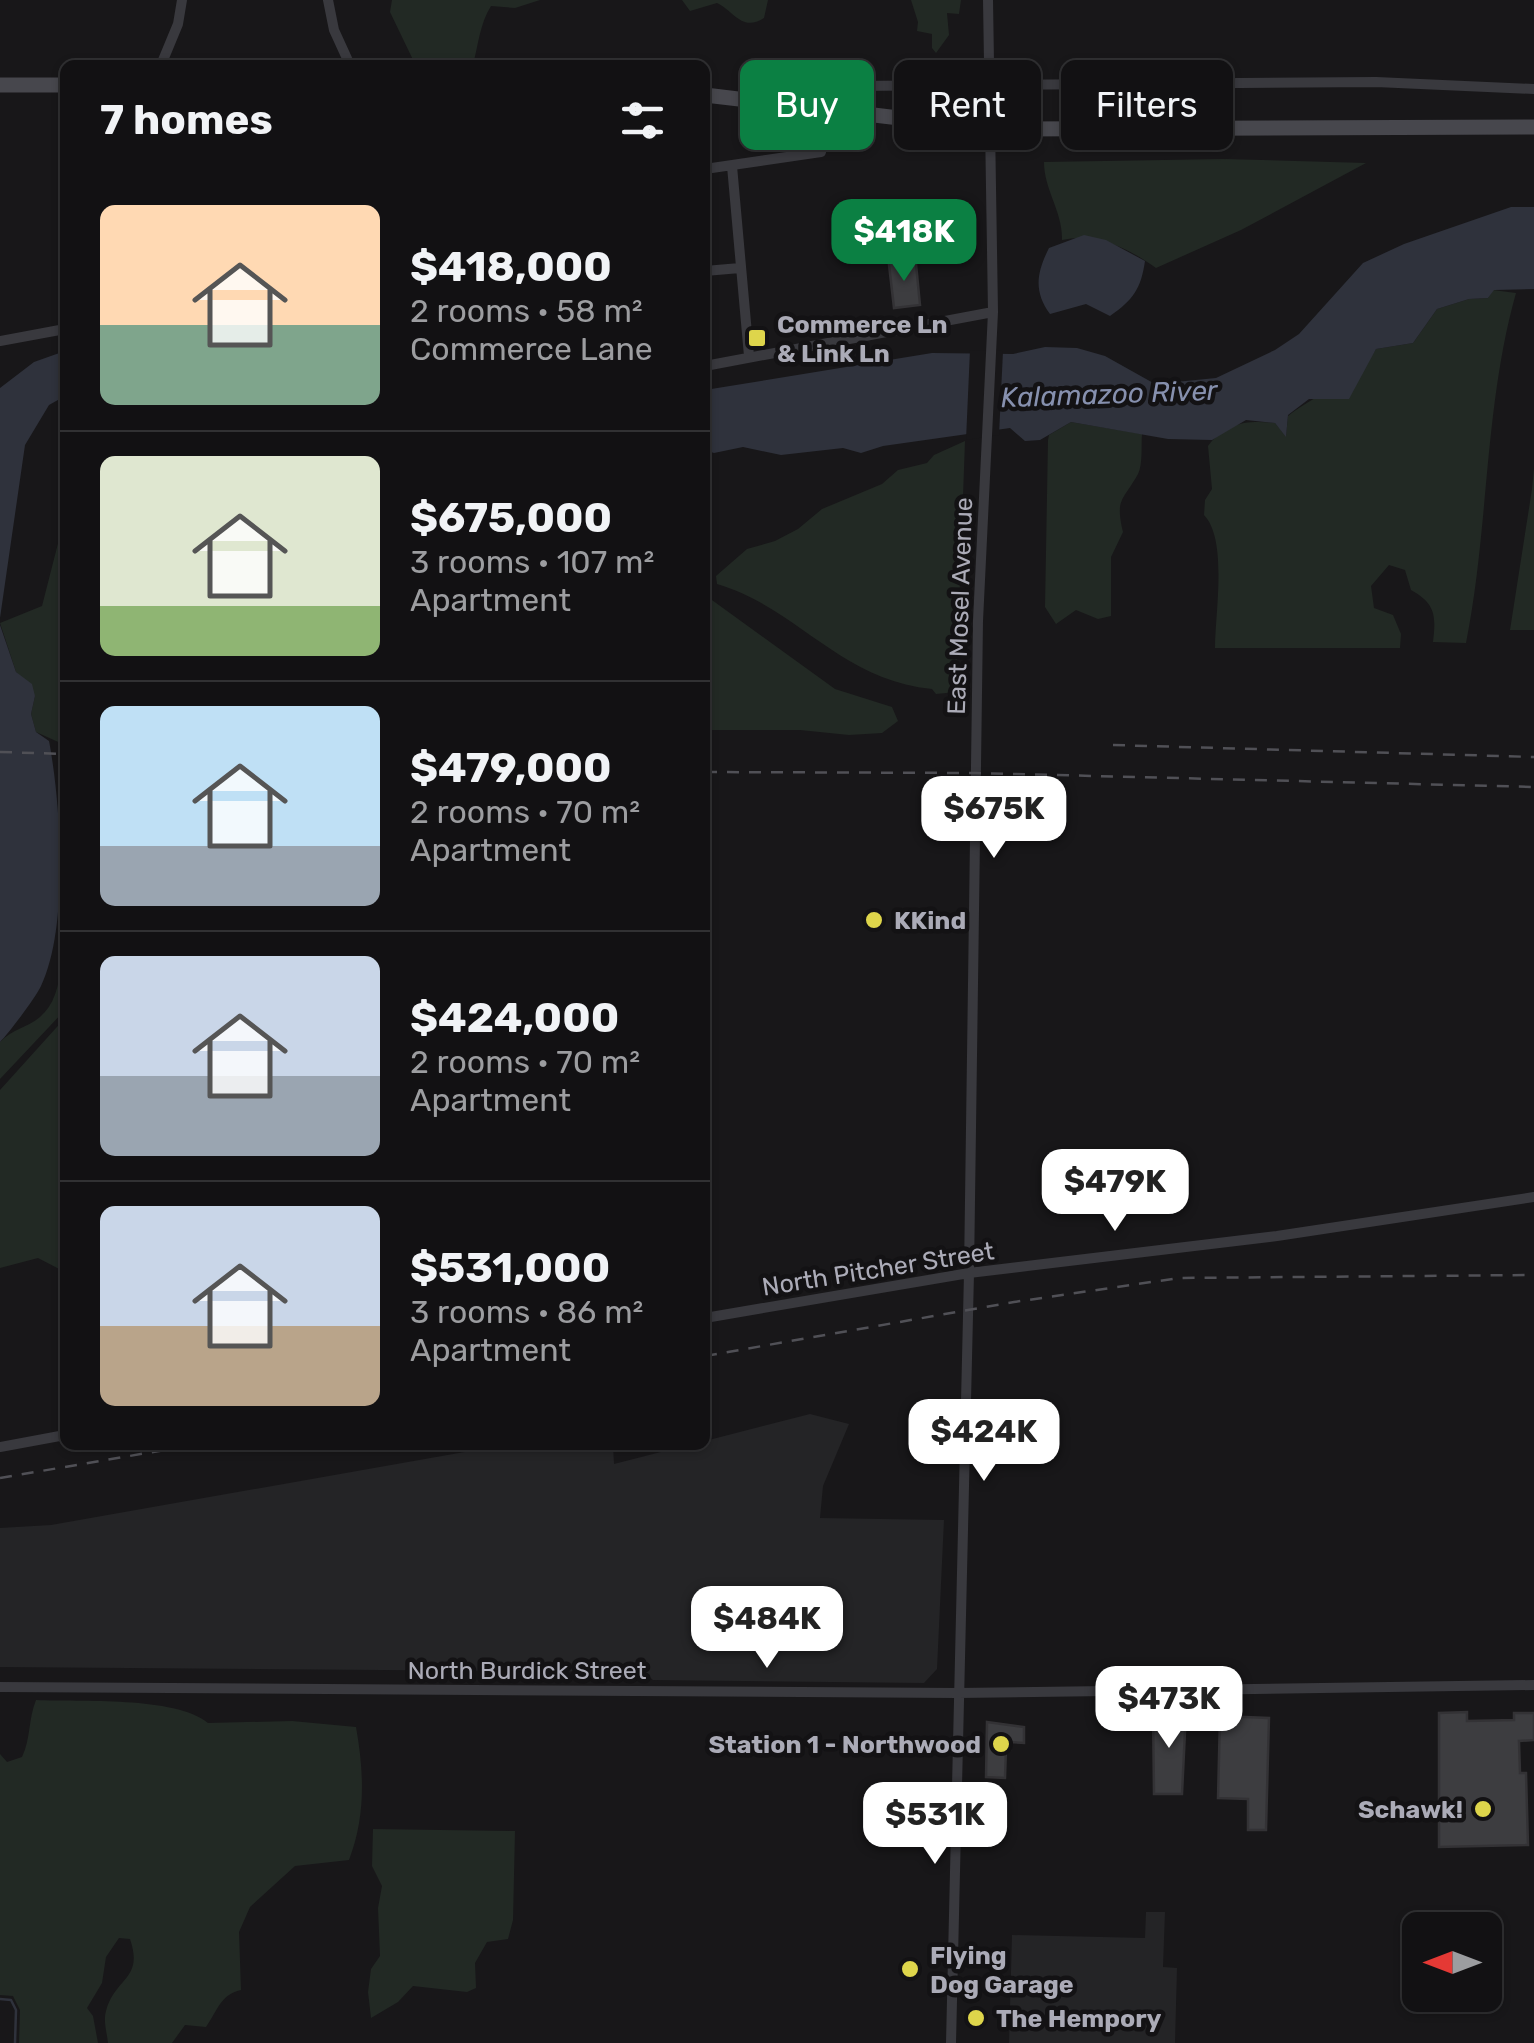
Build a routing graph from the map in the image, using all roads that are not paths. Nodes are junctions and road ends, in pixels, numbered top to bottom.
1 (182, 0) edge
2 (328, 0) edge
3 (988, 0) edge
4 (164, 60) edge
5 (348, 60) edge
6 (989, 60) edge
7 (0, 85) edge
8 (1041, 85) edge
9 (60, 86) edge
10 (1534, 90) edge
11 (710, 96) edge
12 (740, 100) edge
13 (1534, 127) edge
14 (1041, 129) edge
15 (821, 150) edge
16 (992, 150) edge
17 (732, 166) junction
18 (710, 169) edge
19 (740, 268) junction
20 (710, 271) edge
21 (993, 312) junction
22 (60, 330) edge
23 (0, 341) edge
24 (749, 356) junction
25 (710, 365) edge
26 (1534, 1197) edge
27 (969, 1273) junction
28 (710, 1317) edge
29 (60, 1435) edge
30 (0, 1446) edge
31 (1534, 1685) edge
32 (0, 1687) edge
33 (958, 1693) junction
34 (951, 2043) edge

1 - 4 street
2 - 5 street
3 - 6 street, East Mosel Avenue
7 - 9 street
8 - 10 street
11 - 12 street
13 - 14 street
15 - 17 street
16 - 21 street, East Mosel Avenue
17 - 18 street
17 - 19 street
19 - 20 street
19 - 24 street
21 - 24 street
21 - 27 street, East Mosel Avenue
22 - 23 street
24 - 25 street
26 - 27 street, North Pitcher Street
27 - 28 street, North Pitcher Street
27 - 33 street, East Mosel Avenue
29 - 30 street
31 - 33 street, North Burdick Street
32 - 33 street, North Burdick Street
33 - 34 street, East Mosel Avenue

